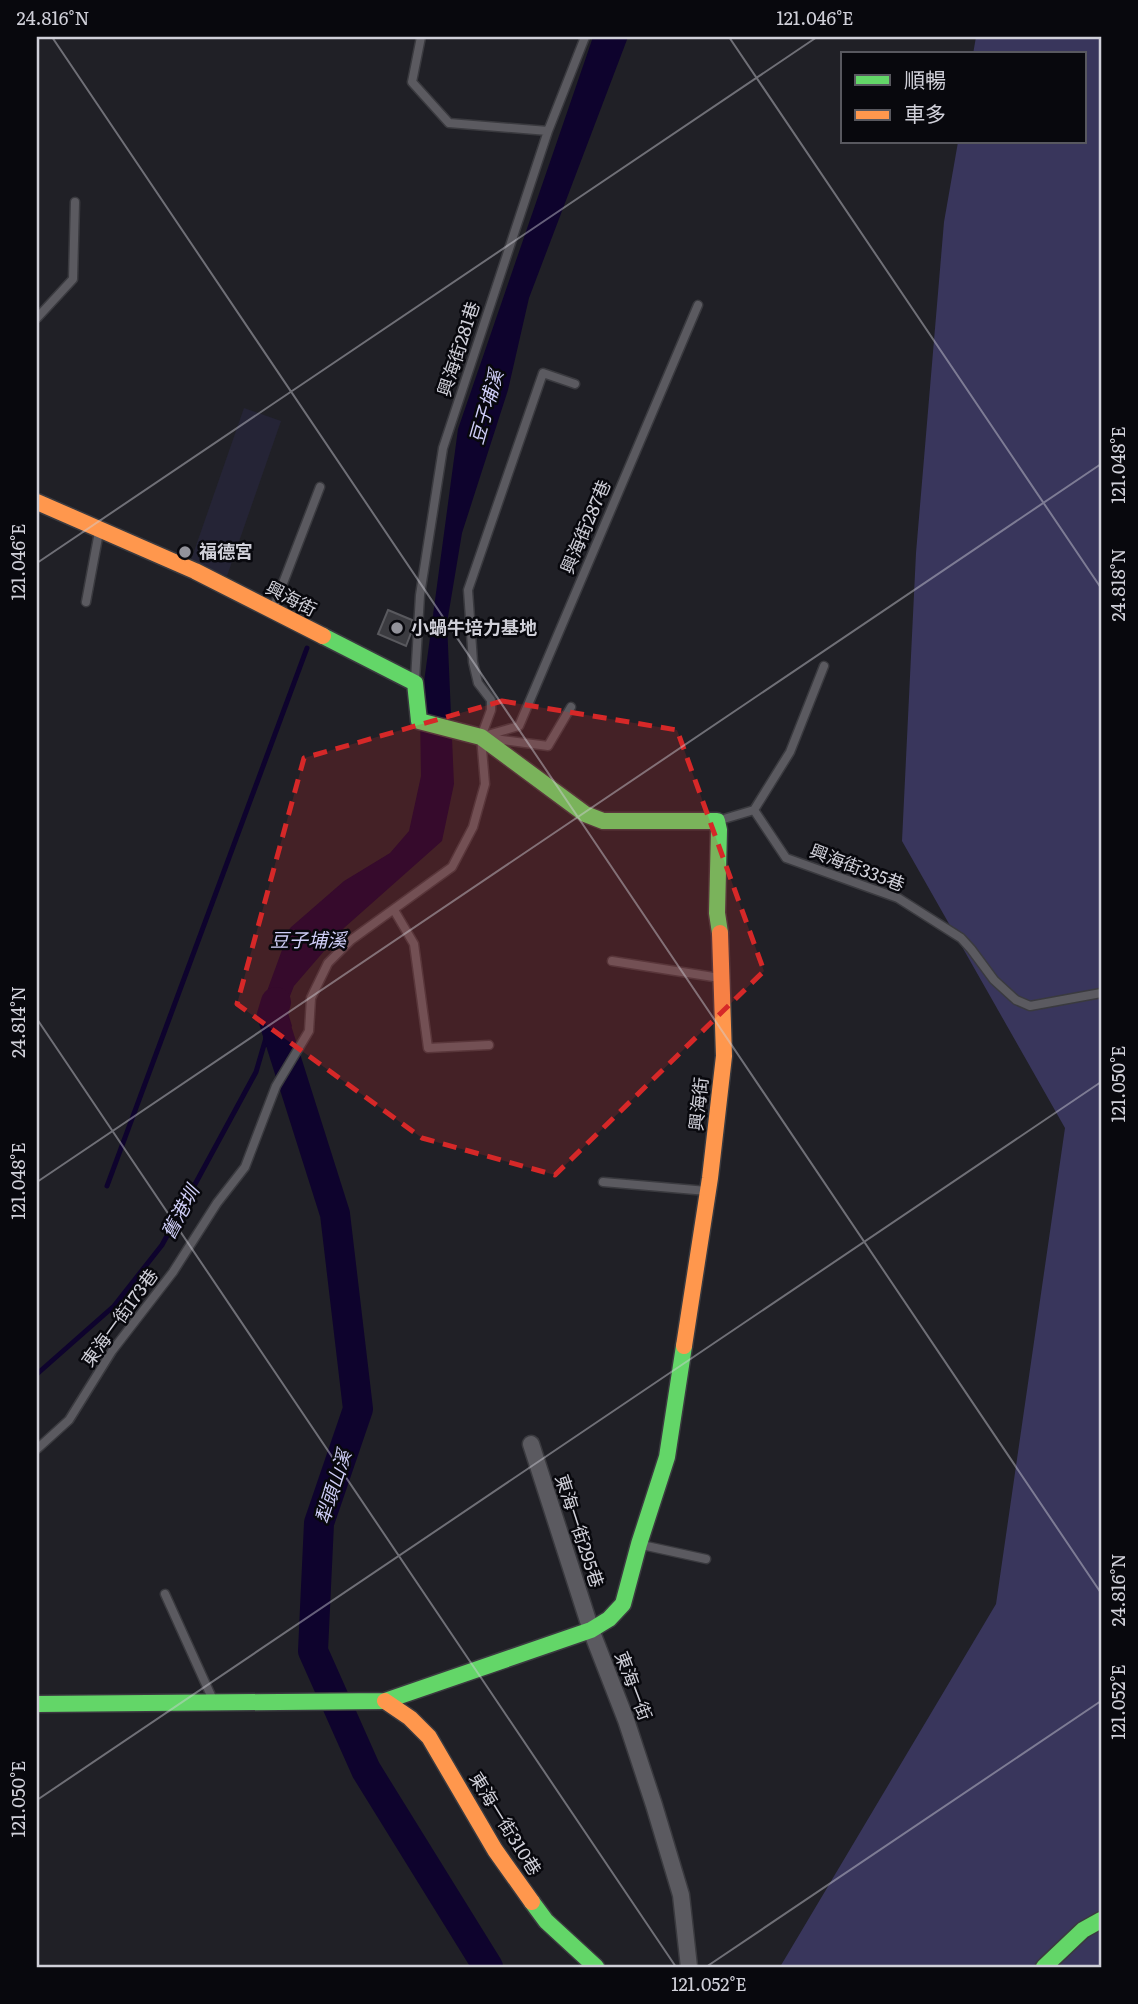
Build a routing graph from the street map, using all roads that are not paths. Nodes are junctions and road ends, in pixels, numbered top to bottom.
1 (421, 37) edge
2 (585, 37) edge
3 (548, 131) junction
4 (75, 202) dead end
5 (698, 305) dead end
6 (37, 318) edge
7 (575, 384) dead end
8 (320, 487) dead end
9 (37, 502) edge
10 (99, 529) junction
11 (86, 602) dead end
12 (272, 611) junction
13 (824, 666) dead end
14 (415, 683) junction
15 (571, 707) dead end
16 (481, 737) junction
17 (754, 810) junction
18 (717, 821) junction
19 (394, 910) junction
20 (612, 961) dead end
21 (723, 979) junction
22 (1101, 993) edge
23 (489, 1045) dead end
24 (603, 1182) dead end
25 (708, 1191) junction
26 (531, 1444) dead end
27 (37, 1449) edge
28 (639, 1544) junction
29 (706, 1559) dead end
30 (165, 1594) dead end
31 (592, 1630) junction
32 (385, 1701) junction
33 (215, 1702) junction
34 (37, 1704) edge
35 (1101, 1920) edge
36 (596, 1967) edge
37 (690, 1967) edge
38 (1044, 1967) edge

1 - 3 lane
2 - 3 lane, 興海街281巷
3 - 14 lane, 興海街281巷
4 - 6 lane
5 - 16 lane, 興海街287巷
7 - 16 lane
8 - 12 lane
9 - 10 street, 興海街
10 - 11 lane
10 - 12 street, 興海街
12 - 14 street, 興海街
13 - 17 lane
14 - 16 street
15 - 16 lane
16 - 18 street
16 - 19 lane
17 - 18 lane
17 - 22 lane, 興海街335巷
18 - 21 street, 興海街
19 - 23 lane
19 - 27 lane, 東海一街173巷
20 - 21 lane
21 - 25 street, 興海街
24 - 25 lane
25 - 28 street, 興海街
26 - 31 street, 東海一街295巷
28 - 29 lane
28 - 31 street, 興海街
30 - 33 lane
31 - 32 street
31 - 37 street, 東海一街
32 - 33 street
32 - 36 street, 東海一街310巷
33 - 34 street
35 - 38 street

